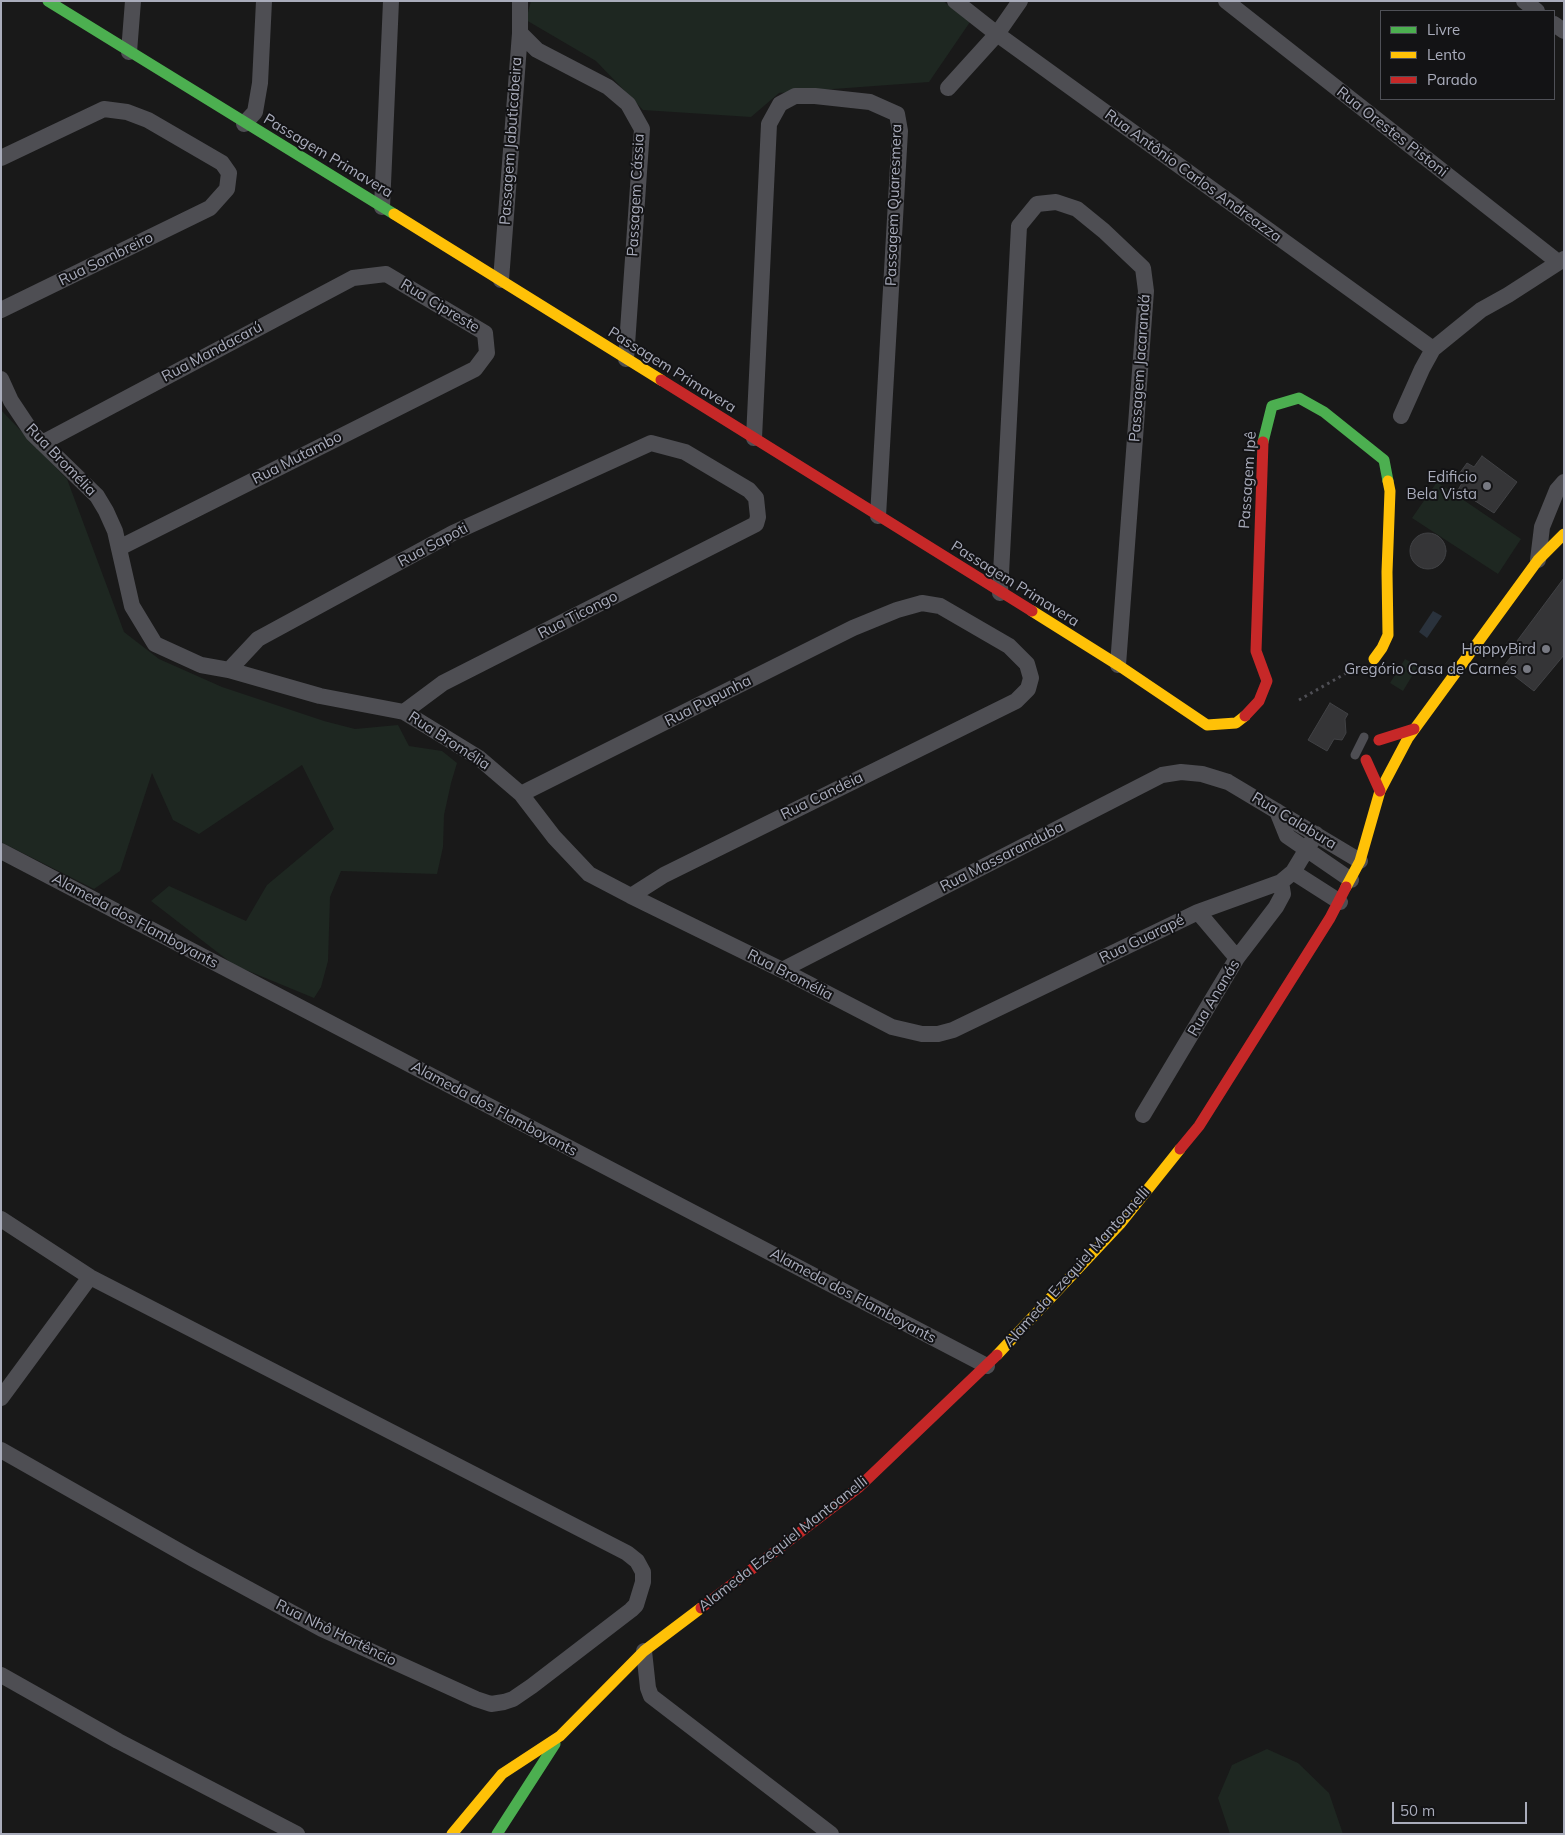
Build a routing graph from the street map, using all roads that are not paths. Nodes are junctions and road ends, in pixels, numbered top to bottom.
1 (48, 1) edge
2 (133, 1) edge
3 (264, 1) edge
4 (391, 1) edge
5 (520, 1) edge
6 (955, 1) edge
7 (1020, 1) edge
8 (1226, 1) edge
9 (1524, 1) edge
10 (1537, 10) edge
11 (520, 33) junction
12 (997, 34) junction
13 (129, 52) junction
14 (948, 88) dead end
15 (244, 124) junction
16 (1, 158) edge
17 (382, 207) junction
18 (1561, 261) edge
19 (386, 274) joint
20 (501, 280) junction
21 (1, 310) edge
22 (1433, 349) junction
23 (626, 359) junction
24 (475, 369) joint
25 (1, 379) edge
26 (1401, 416) dead end
27 (754, 438) junction
28 (42, 443) junction
29 (651, 443) joint
30 (1561, 490) edge
31 (878, 516) junction
32 (1564, 534) edge
33 (119, 548) junction
34 (1538, 560) junction
35 (1000, 593) junction
36 (1374, 659) road end
37 (1118, 665) junction
38 (228, 670) junction
39 (1267, 681) joint
40 (1016, 701) joint
41 (404, 712) junction
42 (1414, 729) junction
43 (1364, 737) dead end
44 (1379, 740) dead end
45 (1355, 755) dead end
46 (1366, 760) dead end
47 (1228, 782) joint
48 (1380, 792) junction
49 (521, 794) junction
50 (1277, 811) junction
51 (1316, 834) junction
52 (1307, 850) junction
53 (1, 851) edge
54 (1360, 861) junction
55 (1287, 877) junction
56 (1351, 880) junction
57 (631, 896) junction
58 (1340, 902) junction
59 (1198, 912) junction
60 (1237, 958) junction
61 (782, 970) junction
62 (953, 1030) joint
63 (1143, 1115) dead end
64 (1, 1219) edge
65 (90, 1277) junction
66 (987, 1366) junction
67 (1, 1398) edge
68 (1, 1450) edge
69 (644, 1651) junction
70 (1, 1676) edge
71 (560, 1736) junction
72 (297, 1834) edge
73 (452, 1834) edge
74 (497, 1834) edge
75 (831, 1834) edge

1 - 13 street, Passagem Primavera
2 - 13 street
3 - 15 street
4 - 17 street
5 - 11 street, Passagem Jabuticabeira
6 - 12 street, Rua Antônio Carlos Andreazza
7 - 12 street
8 - 18 street, Rua Orestes Pistoni
9 - 10 street
11 - 20 street, Passagem Jabuticabeira
11 - 23 street, Passagem Cássia
12 - 14 street
12 - 22 street, Rua Antônio Carlos Andreazza
13 - 15 street, Passagem Primavera
15 - 17 street, Passagem Primavera
16 - 21 street, Rua Sombreiro
17 - 20 street, Passagem Primavera
18 - 22 street
19 - 24 street, Rua Cipreste
19 - 28 street, Rua Mandacarú
20 - 23 street, Passagem Primavera
22 - 26 street
23 - 27 street, Passagem Primavera
24 - 33 street, Rua Mutambo
25 - 28 street, Rua Bromélia
27 - 31 street, Passagem Primavera
27 - 31 street, Passagem Quaresmera
28 - 33 street, Rua Bromélia
29 - 38 street, Rua Sapoti
29 - 41 street, Rua Ticongo
30 - 34 street, Alameda Ezequiel Mantoanelli
31 - 35 street, Passagem Primavera
32 - 34 street, Alameda Ezequiel Mantoanelli
33 - 38 street, Rua Bromélia
34 - 42 street, Alameda Ezequiel Mantoanelli
35 - 37 street, Passagem Primavera
35 - 37 street, Passagem Jacarandá
36 - 39 street, Passagem Ipê
37 - 39 street, Passagem Primavera
38 - 41 street, Rua Bromélia
40 - 49 street, Rua Pupunha
40 - 57 street, Rua Candeia
41 - 49 street, Rua Bromélia
42 - 44 street
42 - 48 street, Alameda Ezequiel Mantoanelli
43 - 45 lane
46 - 48 street
47 - 50 street, Rua Calabura
47 - 61 street, Rua Massaranduba
48 - 54 street, Alameda Ezequiel Mantoanelli
49 - 57 street, Rua Bromélia
50 - 51 street, Rua Calabura
50 - 52 street
51 - 52 street
51 - 54 street, Rua Calabura
52 - 55 street
52 - 56 street
53 - 66 street, Alameda dos Flamboyants
54 - 56 street, Alameda Ezequiel Mantoanelli
55 - 58 street
55 - 59 street, Rua Guarapé
55 - 60 street, Rua Ananás
56 - 58 street, Alameda Ezequiel Mantoanelli
57 - 61 street, Rua Bromélia
58 - 66 street, Alameda Ezequiel Mantoanelli
59 - 60 street
59 - 62 street, Rua Guarapé
60 - 63 street, Rua Ananás
61 - 62 street, Rua Bromélia
64 - 65 street
65 - 67 street
65 - 68 street, Rua Nhô Hortêncio
66 - 69 street, Alameda Ezequiel Mantoanelli
69 - 71 street, Alameda Ezequiel Mantoanelli
69 - 75 street
70 - 72 street
71 - 73 street, Alameda Ezequiel Mantoanelli
71 - 74 street, Alameda Ezequiel Mantoanelli

